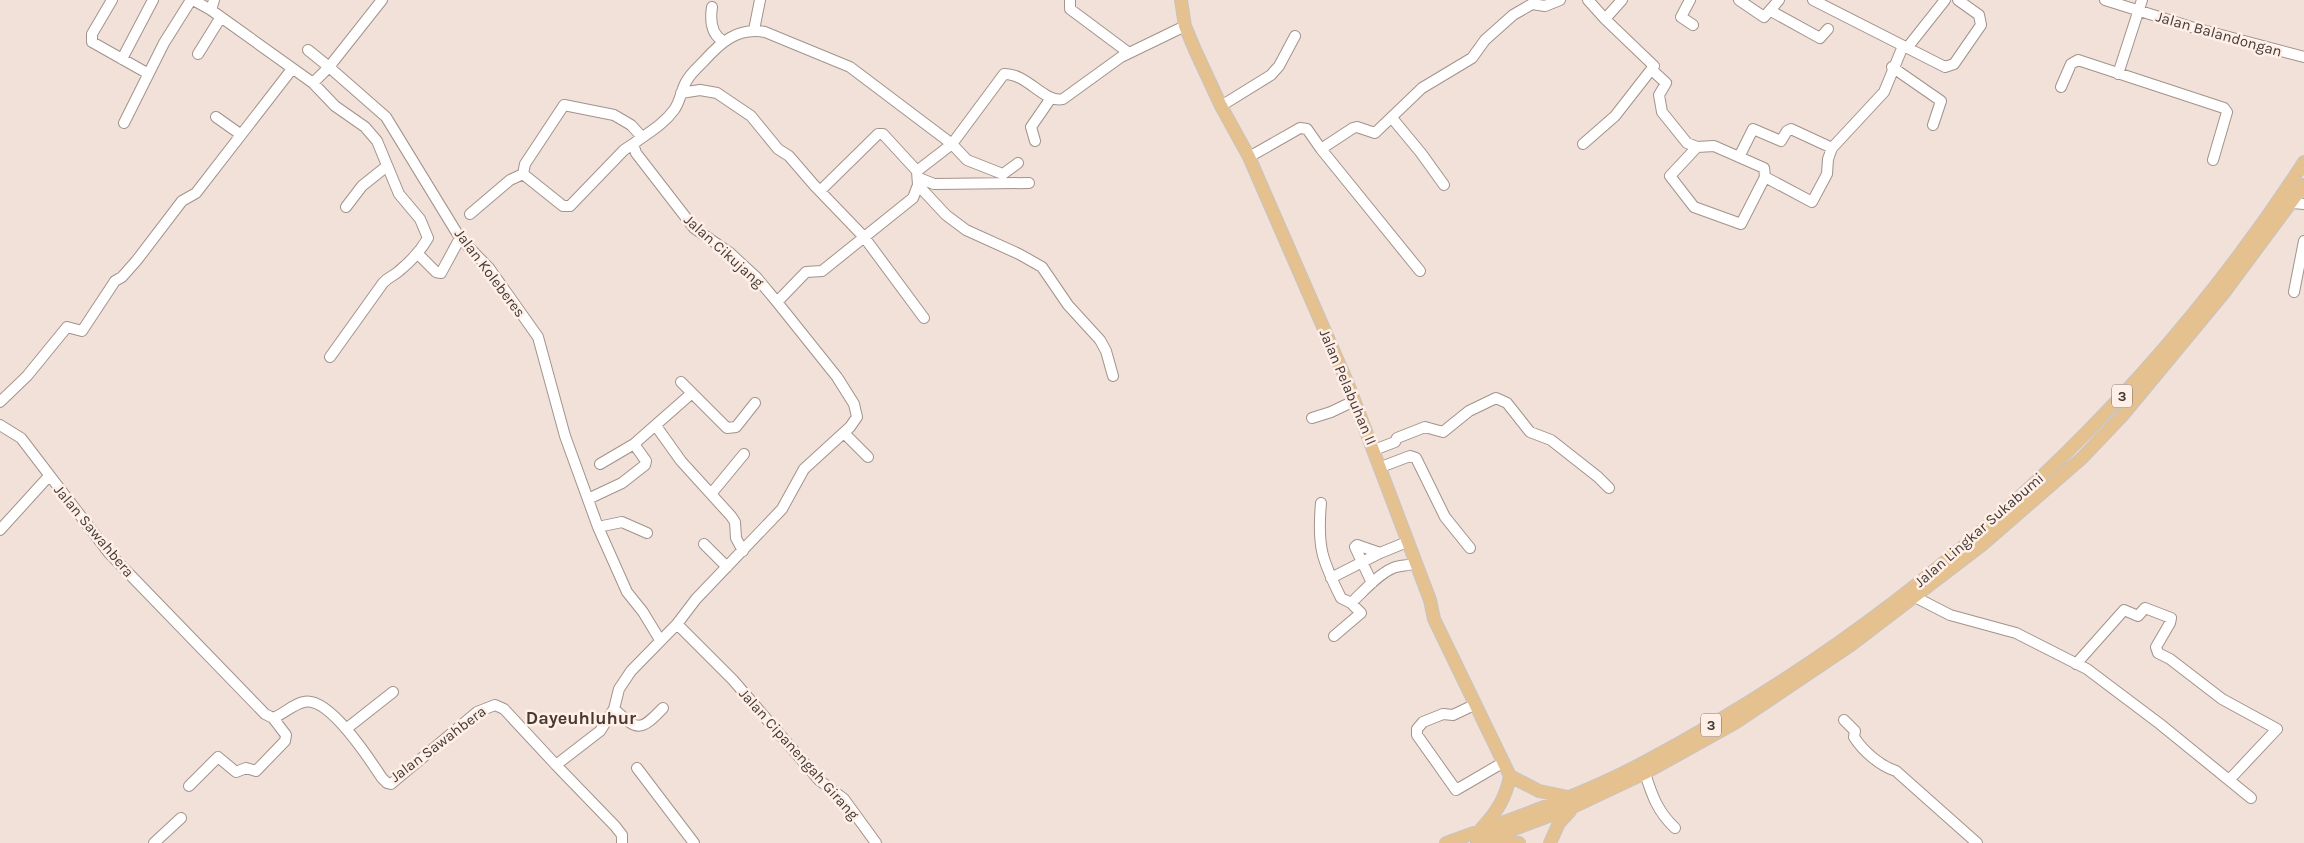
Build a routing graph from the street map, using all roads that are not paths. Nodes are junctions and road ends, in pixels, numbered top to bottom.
1 (112, 0) edge
2 (153, 0) edge
3 (192, 0) edge
4 (382, 0) edge
5 (760, 0) edge
6 (1070, 0) edge
7 (1181, 0) edge
8 (1560, 0) edge
9 (1588, 0) edge
10 (1622, 0) edge
11 (1690, 0) edge
12 (1739, 0) edge
13 (1779, 0) edge
14 (1813, 0) edge
15 (1945, 0) edge
16 (1958, 0) edge
17 (2105, 0) edge
18 (2142, 0) edge
19 (1536, 2) edge
20 (212, 5) edge
21 (712, 7) dead end
22 (1771, 11) junction
23 (2139, 11) junction
24 (221, 17) junction
25 (1605, 19) junction
26 (1693, 24) dead end
27 (1185, 26) junction
28 (1828, 29) dead end
29 (759, 31) junction
30 (1295, 36) dead end
31 (723, 41) junction
32 (1905, 47) junction
33 (308, 50) dead end
34 (1129, 53) junction
35 (198, 54) dead end
36 (2304, 57) edge
37 (122, 59) junction
38 (330, 67) junction
39 (292, 68) junction
40 (1892, 68) junction
41 (1652, 70) junction
42 (147, 74) junction
43 (2118, 74) junction
44 (313, 83) junction
45 (2061, 87) dead end
46 (681, 93) junction
47 (1051, 98) junction
48 (1221, 106) junction
49 (216, 117) dead end
50 (1392, 118) junction
51 (124, 123) dead end
52 (1933, 125) dead end
53 (240, 134) junction
54 (642, 137) junction
55 (1035, 141) dead end
56 (633, 144) junction
57 (952, 144) junction
58 (1583, 144) dead end
59 (1697, 147) junction
60 (1832, 148) junction
61 (1321, 149) junction
62 (1249, 157) junction
63 (1739, 157) junction
64 (2213, 160) dead end
65 (2304, 162) edge
66 (1018, 163) dead end
67 (387, 166) junction
68 (523, 174) junction
69 (1765, 177) junction
70 (918, 178) junction
71 (1029, 183) dead end
72 (1444, 185) dead end
73 (2304, 185) edge
74 (820, 191) junction
75 (2298, 204) edge
76 (346, 207) dead end
77 (470, 214) dead end
78 (864, 237) junction
79 (460, 238) junction
80 (2304, 241) edge
81 (417, 253) junction
82 (1420, 271) dead end
83 (2294, 292) dead end
84 (777, 302) junction
85 (924, 318) dead end
86 (330, 357) dead end
87 (1113, 376) dead end
88 (681, 382) dead end
89 (692, 393) junction
90 (1354, 401) junction
91 (0, 402) edge
92 (755, 403) dead end
93 (1312, 418) dead end
94 (0, 425) edge
95 (656, 426) junction
96 (844, 433) junction
97 (634, 444) junction
98 (1374, 450) junction
99 (744, 454) dead end
100 (868, 457) dead end
101 (600, 464) dead end
102 (1381, 467) junction
103 (49, 476) junction
104 (1609, 488) dead end
105 (711, 494) junction
106 (588, 499) junction
107 (1321, 503) dead end
108 (598, 527) junction
109 (0, 530) edge
110 (647, 533) dead end
111 (1408, 542) junction
112 (704, 544) dead end
113 (1470, 548) dead end
114 (743, 551) junction
115 (1380, 553) junction
116 (1362, 563) junction
117 (1416, 563) junction
118 (727, 567) junction
119 (1331, 578) junction
120 (1372, 583) junction
121 (1908, 599) junction
122 (1351, 603) junction
123 (677, 624) junction
124 (1334, 636) dead end
125 (660, 640) junction
126 (1844, 645) junction
127 (2076, 664) junction
128 (393, 692) dead end
129 (1476, 704) junction
130 (663, 708) dead end
131 (614, 709) junction
132 (273, 718) junction
133 (1844, 720) dead end
134 (346, 729) junction
135 (1504, 762) junction
136 (556, 766) junction
137 (637, 768) dead end
138 (1645, 774) junction
139 (1510, 776) junction
140 (2230, 779) junction
141 (189, 786) dead end
142 (2251, 798) dead end
143 (1574, 802) junction
144 (181, 818) dead end
145 (1676, 828) dead end
146 (1480, 838) edge
147 (154, 843) edge
148 (622, 843) edge
149 (694, 843) edge
150 (876, 843) edge
151 (1446, 843) edge
152 (1519, 843) edge
153 (1550, 843) edge
154 (1977, 843) edge

1 - 37 street
2 - 37 street
3 - 20 street
3 - 42 street
4 - 38 street
5 - 29 street
6 - 34 street
7 - 27 main road, Jalan Pelabuhan II
8 - 19 street
9 - 25 street
10 - 25 street
11 - 26 street
12 - 22 street
13 - 22 street
14 - 32 street
15 - 32 street
16 - 32 street
17 - 23 street, Jalan Balandongan
18 - 23 street
19 - 50 street
20 - 24 street
21 - 31 street
22 - 28 street
23 - 36 street, Jalan Balandongan
23 - 43 street
24 - 35 street
24 - 39 street
25 - 41 street
27 - 34 street
27 - 48 main road, Jalan Pelabuhan II
29 - 31 street
29 - 57 street
30 - 48 street
31 - 46 street
32 - 40 street
33 - 38 street, Jalan Koleberes
34 - 47 street
37 - 42 street
38 - 44 street
38 - 79 street, Jalan Koleberes
39 - 44 street
39 - 53 street
40 - 52 street
40 - 60 street
41 - 58 street
41 - 59 street
42 - 51 street
43 - 45 street
43 - 64 street
44 - 67 street
46 - 54 street
46 - 74 street
47 - 55 street
47 - 57 street
48 - 62 main road, Jalan Pelabuhan II
49 - 53 street
50 - 61 street
50 - 72 street
53 - 91 street
54 - 56 street
54 - 68 street
56 - 68 street
56 - 84 street, Jalan Cikujang
57 - 66 street
57 - 70 street
59 - 63 street
59 - 69 street
60 - 63 street
60 - 69 street
61 - 62 street
61 - 82 street
62 - 90 main road, Jalan Pelabuhan II
63 - 69 street
65 - 121 main road, Jalan Lingkar Sukabumi / 3
67 - 76 street
67 - 81 street
68 - 77 street
70 - 71 street
70 - 74 street
70 - 78 street
70 - 87 street
73 - 75 main road, Jalan Lingkar Sukabumi
74 - 78 street
75 - 121 main road, Jalan Lingkar Sukabumi
78 - 84 street
78 - 85 street
79 - 81 street
79 - 106 street, Jalan Koleberes
80 - 83 street
81 - 86 street
84 - 96 street, Jalan Cikujang
88 - 89 street
89 - 92 street
89 - 95 street
90 - 93 street
90 - 98 main road, Jalan Pelabuhan II
94 - 103 street, Jalan Sawahbera
95 - 97 street
95 - 105 street
96 - 100 street
96 - 114 street, Jalan Cikujang
97 - 101 street
97 - 106 street
98 - 102 main road, Jalan Pelabuhan II
98 - 104 street
99 - 105 street
102 - 111 main road, Jalan Pelabuhan II
102 - 113 street
103 - 109 street
103 - 132 street, Jalan Sawahbera
105 - 114 street
106 - 108 street, Jalan Koleberes
107 - 119 street
108 - 110 street
108 - 125 street, Jalan Koleberes
111 - 115 street
111 - 117 main road, Jalan Pelabuhan II
112 - 118 street
114 - 118 street, Jalan Cikujang
115 - 116 street
115 - 116 street
116 - 119 street
116 - 120 street
117 - 120 street
117 - 129 main road, Jalan Pelabuhan II
118 - 123 street, Jalan Cikujang
119 - 122 street
120 - 122 street
121 - 126 main road, Jalan Lingkar Sukabumi / 3
121 - 127 street
122 - 124 street
123 - 125 street, Jalan Cikujang
123 - 150 street, Jalan Cipanengah Girang
125 - 131 street
126 - 138 main road, Jalan Lingkar Sukabumi / 3
126 - 143 main road, Jalan Lingkar Sukabumi / 3
127 - 140 street
127 - 140 street
128 - 134 street
129 - 135 main road, Jalan Pelabuhan II
129 - 135 street
130 - 131 street
131 - 136 street
132 - 134 street, Jalan Sawahbera
132 - 141 street
133 - 154 street
134 - 136 street, Jalan Sawahbera
135 - 139 main road, Jalan Pelabuhan II
136 - 148 street
137 - 149 street
138 - 143 main road, Jalan Lingkar Sukabumi / 3
138 - 145 street
139 - 143 main road
139 - 146 main road
140 - 142 street
143 - 146 main road, 3
143 - 153 main road
144 - 147 street
146 - 151 main road, 3
146 - 152 main road

